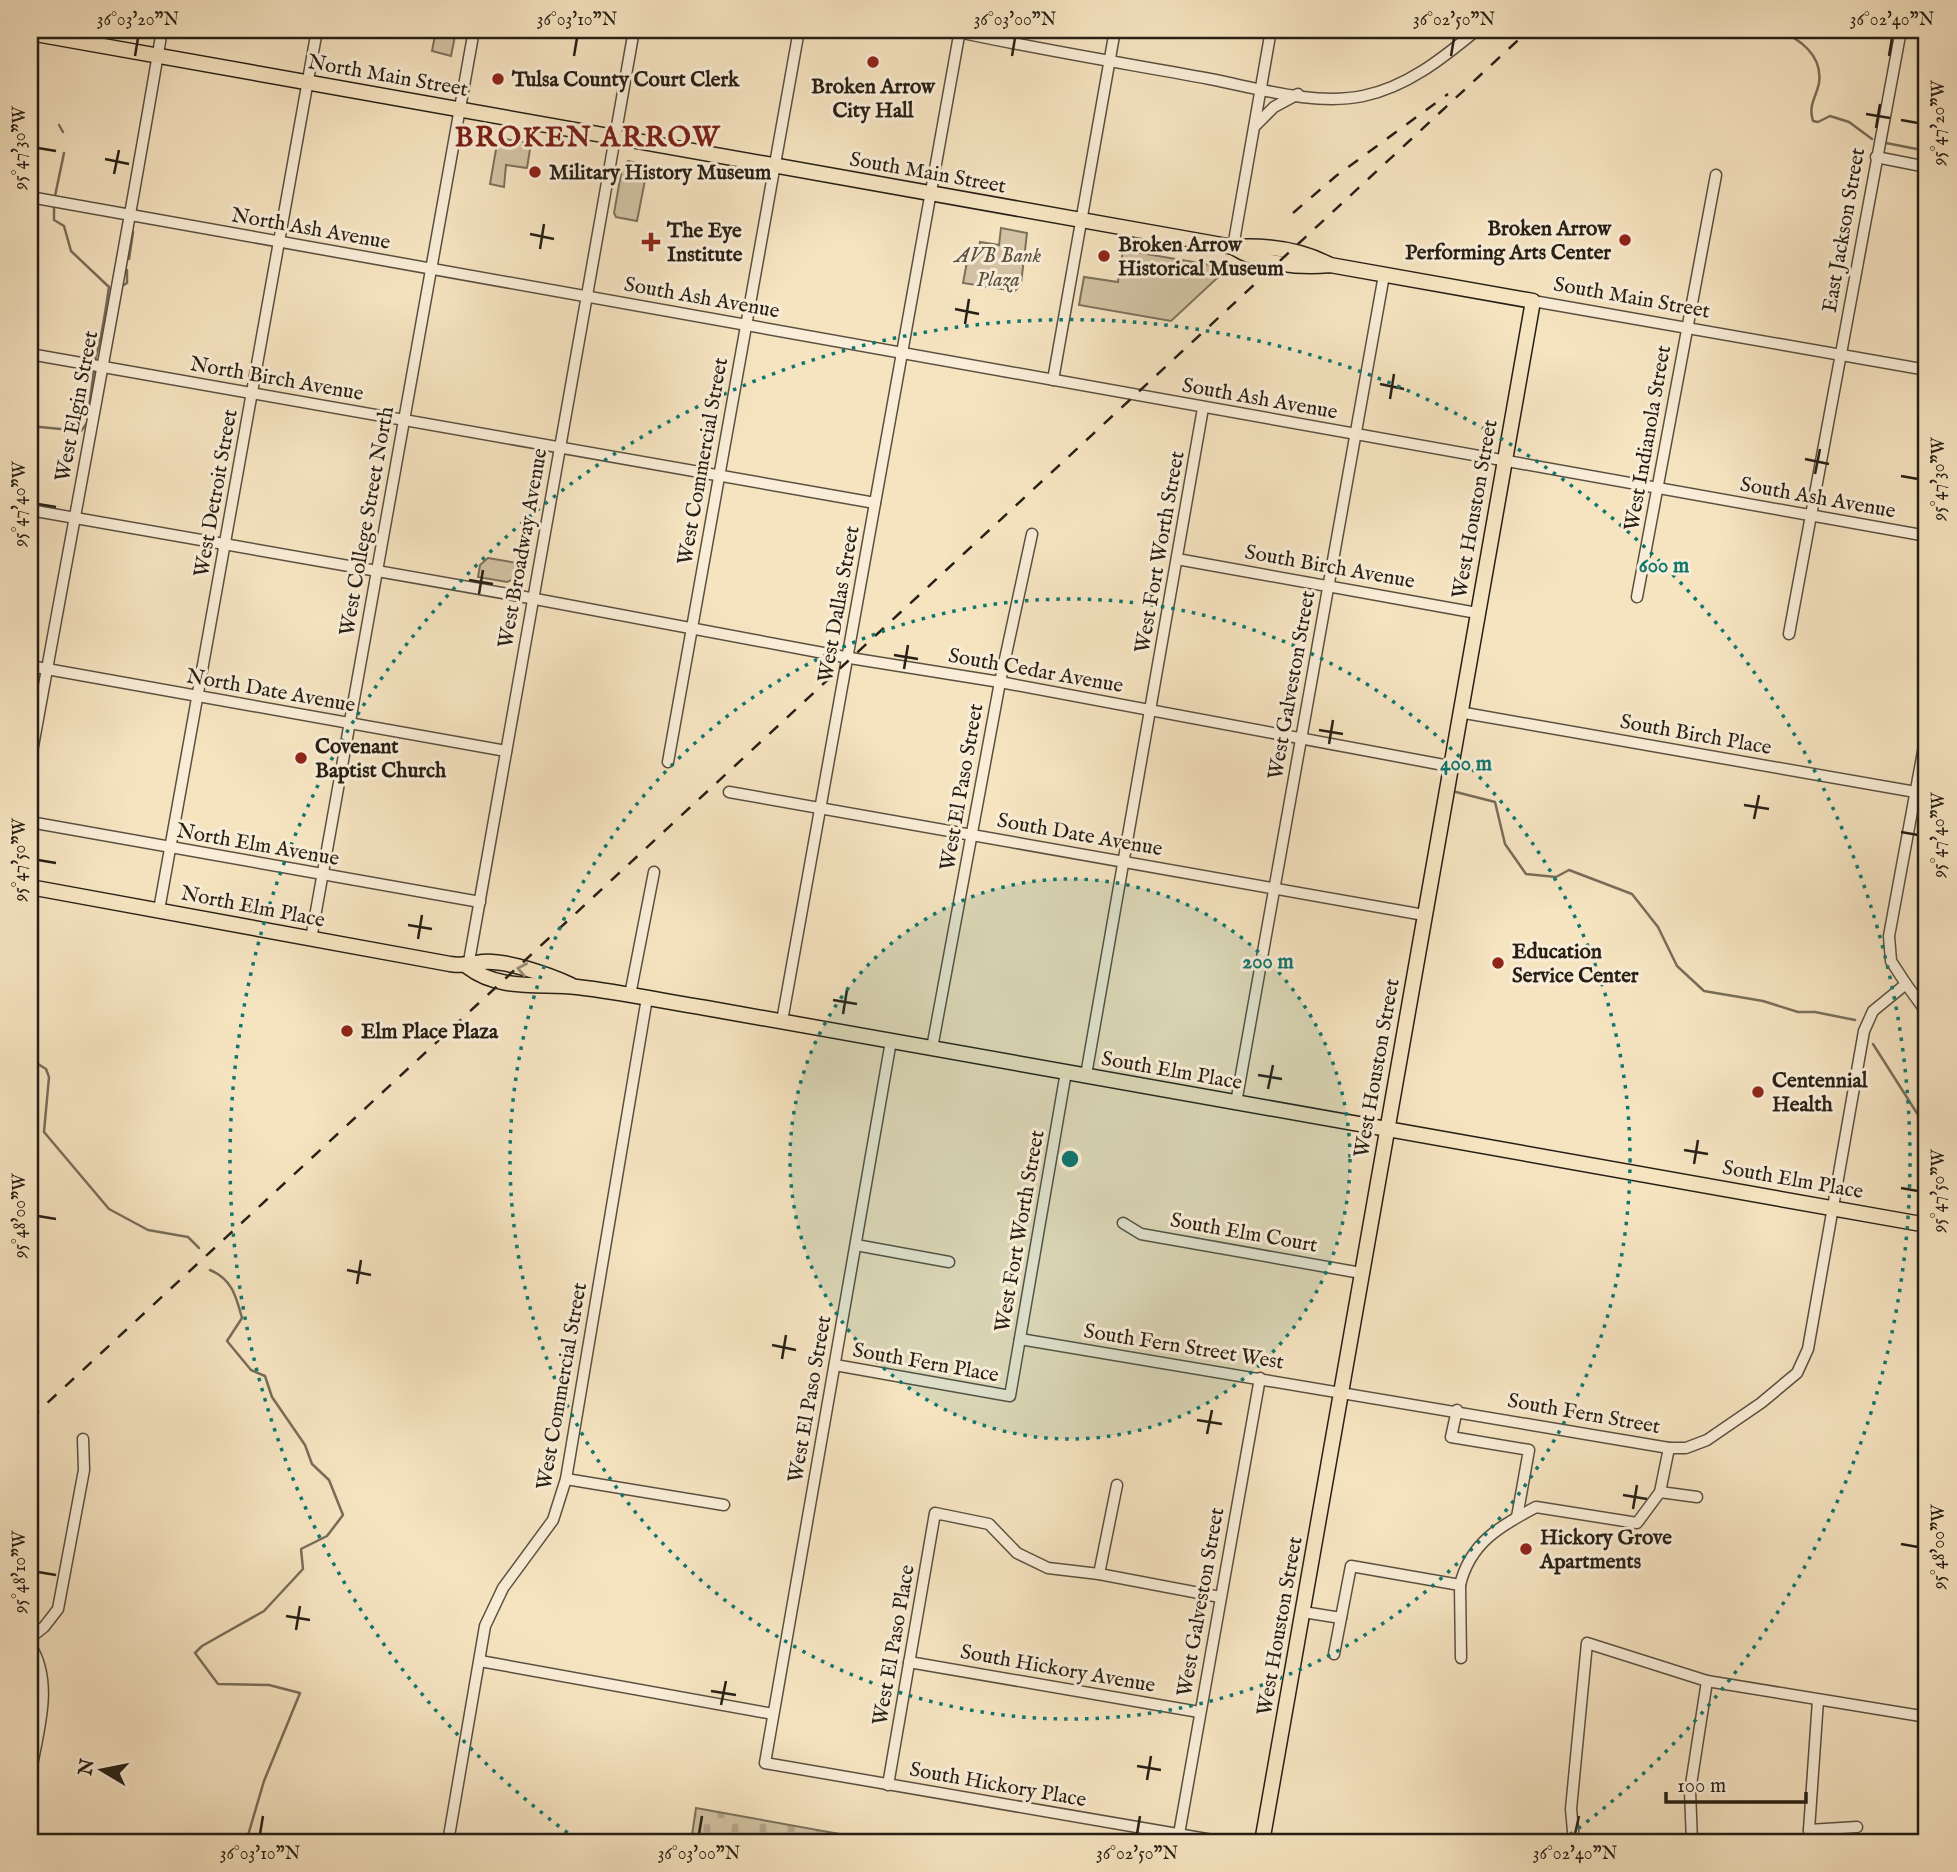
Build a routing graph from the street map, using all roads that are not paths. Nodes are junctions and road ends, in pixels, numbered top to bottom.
1 (162, 30) edge
2 (317, 30) edge
3 (474, 30) edge
4 (634, 30) edge
5 (799, 30) edge
6 (1115, 30) edge
7 (1271, 30) edge
8 (1476, 30) edge
9 (1901, 30) edge
10 (956, 31) edge
11 (30, 33) edge
12 (157, 55) junction
13 (1110, 61) junction
14 (308, 82) junction
15 (1261, 89) junction
16 (1298, 94) junction
17 (460, 109) junction
18 (1254, 127) junction
19 (615, 137) junction
20 (1876, 157) junction
21 (774, 166) junction
22 (1927, 167) edge
23 (1716, 175) dead end
24 (930, 194) junction
25 (30, 197) edge
26 (128, 215) junction
27 (1082, 220) junction
28 (279, 242) junction
29 (1233, 247) junction
30 (430, 268) junction
31 (1384, 275) junction
32 (586, 296) junction
33 (1533, 301) junction
34 (747, 325) junction
35 (1686, 327) junction
36 (902, 352) junction
37 (30, 354) edge
38 (1840, 355) junction
39 (97, 366) junction
40 (1927, 370) edge
41 (1052, 380) junction
42 (252, 393) junction
43 (1203, 408) junction
44 (404, 421) junction
45 (1356, 434) junction
46 (560, 447) junction
47 (1503, 460) junction
48 (719, 476) junction
49 (1658, 488) junction
50 (875, 503) junction
51 (30, 510) edge
52 (1811, 514) junction
53 (74, 517) junction
54 (1032, 534) dead end
55 (1927, 536) edge
56 (225, 545) junction
57 (1177, 559) junction
58 (376, 572) junction
59 (1328, 586) junction
60 (1637, 597) dead end
61 (532, 598) junction
62 (1477, 613) junction
63 (691, 629) junction
64 (1789, 634) dead end
65 (848, 657) junction
66 (30, 666) edge
67 (47, 669) junction
68 (1000, 682) junction
69 (199, 697) junction
70 (1150, 710) junction
71 (1459, 712) junction
72 (349, 724) junction
73 (1927, 730) edge
74 (1301, 738) junction
75 (506, 751) junction
76 (668, 762) dead end
77 (30, 763) edge
78 (1450, 766) junction
79 (729, 792) dead end
80 (1922, 793) edge
81 (821, 808) junction
82 (30, 822) edge
83 (972, 834) junction
84 (172, 848) junction
85 (1123, 861) junction
86 (654, 873) dead end
87 (323, 874) junction
88 (30, 887) edge
89 (1275, 888) junction
90 (480, 902) junction
91 (159, 910) junction
92 (1424, 915) junction
93 (311, 939) junction
94 (468, 967) junction
95 (1906, 984) junction
96 (630, 995) junction
97 (648, 999) junction
98 (1927, 1013) edge
99 (782, 1021) junction
100 (891, 1041) junction
101 (932, 1048) junction
102 (1066, 1072) junction
103 (1086, 1075) junction
104 (1236, 1102) junction
105 (1386, 1129) junction
106 (1832, 1208) junction
107 (1123, 1223) dead end
108 (1927, 1225) edge
109 (856, 1245) junction
110 (949, 1262) dead end
111 (1361, 1273) junction
112 (1020, 1339) junction
113 (835, 1365) junction
114 (1260, 1378) junction
115 (1342, 1391) junction
116 (1010, 1396) joint
117 (1457, 1410) junction
118 (83, 1439) dead end
119 (1669, 1448) junction
120 (566, 1479) junction
121 (1117, 1485) dead end
122 (1660, 1492) junction
123 (1697, 1497) dead end
124 (724, 1505) dead end
125 (1517, 1517) junction
126 (1099, 1574) junction
127 (1460, 1585) junction
128 (1220, 1597) junction
129 (1303, 1612) junction
130 (1341, 1618) junction
131 (30, 1638) edge
132 (30, 1645) edge
133 (1334, 1654) dead end
134 (1461, 1658) dead end
135 (480, 1661) junction
136 (909, 1662) junction
137 (1707, 1681) junction
138 (1818, 1700) junction
139 (1199, 1712) junction
140 (773, 1714) junction
141 (1927, 1717) edge
142 (765, 1763) joint
143 (30, 1776) edge
144 (888, 1785) junction
145 (1857, 1827) dead end
146 (1809, 1830) junction
147 (1179, 1834) junction
148 (448, 1842) edge
149 (1224, 1842) edge
150 (1262, 1842) edge
151 (1574, 1842) edge
152 (1692, 1842) edge
153 (1811, 1842) edge

1 - 12 street, West Elgin Street
2 - 14 street, West Detroit Street
3 - 17 street, West College Street North
4 - 19 street, West Broadway Avenue
5 - 21 street, West Commercial Street
6 - 13 street
7 - 15 street
8 - 16 street
9 - 20 street, East Jackson Street
10 - 13 street
10 - 24 street, West Dallas Street
11 - 12 main road, North Main Street
12 - 14 main road, North Main Street
12 - 26 street, West Elgin Street
13 - 15 street
13 - 27 street
14 - 17 main road, North Main Street
14 - 28 street, West Detroit Street
15 - 16 street
15 - 18 street
16 - 18 street
17 - 19 main road, North Main Street
17 - 30 street, West College Street North
18 - 29 street
19 - 21 main road, South Main Street
19 - 32 street, West Broadway Avenue
20 - 22 street
20 - 38 street, East Jackson Street
21 - 24 main road, South Main Street
21 - 34 street, West Commercial Street
23 - 35 street, West Indianola Street
24 - 27 main road, South Main Street
24 - 36 street, West Dallas Street
25 - 26 street, North Ash Avenue
26 - 28 street, North Ash Avenue
26 - 39 street, West Elgin Street
27 - 29 main road, South Main Street
27 - 41 street
28 - 30 street, North Ash Avenue
28 - 42 street, West Detroit Street
29 - 31 main road, South Main Street
30 - 32 street, North Ash Avenue
30 - 44 street, West College Street North
31 - 33 main road, South Main Street
31 - 45 street, West Galveston Street
32 - 34 street, South Ash Avenue
32 - 46 street, West Broadway Avenue
33 - 35 street, South Main Street
33 - 47 main road, West Houston Street
34 - 36 street, South Ash Avenue
34 - 48 street, West Commercial Street
35 - 38 street, South Main Street
35 - 49 street, West Indianola Street
36 - 41 street, South Ash Avenue
36 - 50 street, West Dallas Street
37 - 39 street, North Birch Avenue
38 - 40 street, South Main Street
38 - 52 street, East Jackson Street
39 - 42 street, North Birch Avenue
39 - 53 street, West Elgin Street
41 - 43 street, South Ash Avenue
42 - 44 street, North Birch Avenue
42 - 56 street, West Detroit Street
43 - 45 street, South Ash Avenue
43 - 57 street, West Fort Worth Street
44 - 46 street, North Birch Avenue
44 - 58 street, West College Street North
45 - 47 street, South Ash Avenue
45 - 59 street, West Galveston Street
46 - 48 street
46 - 61 street, West Broadway Avenue
47 - 49 street, South Ash Avenue
47 - 62 main road, West Houston Street
48 - 50 street
48 - 63 street, West Commercial Street
49 - 52 street, South Ash Avenue
49 - 60 street, West Indianola Street
50 - 65 street, West Dallas Street
51 - 53 street, South Cedar Avenue
52 - 55 street, South Ash Avenue
52 - 64 street, East Jackson Street
53 - 56 street, South Cedar Avenue
53 - 67 street, West Elgin Street
54 - 68 street, West El Paso Street
56 - 58 street, South Cedar Avenue
56 - 69 street, West Detroit Street
57 - 59 street, South Birch Avenue
57 - 70 street, West Fort Worth Street
58 - 61 street, South Cedar Avenue
58 - 72 street, West College Street North
59 - 62 street, South Birch Avenue
59 - 74 street, West Galveston Street
61 - 63 street, South Cedar Avenue
61 - 75 street, West Broadway Avenue
62 - 71 main road, West Houston Street
63 - 65 street, South Cedar Avenue
63 - 76 street, West Commercial Street
65 - 68 street, South Cedar Avenue
65 - 81 street, West Dallas Street
66 - 67 street, North Date Avenue
67 - 69 street, North Date Avenue
67 - 77 street, West Elgin Street
68 - 70 street, South Cedar Avenue
68 - 83 street, West El Paso Street
69 - 72 street, North Date Avenue
69 - 84 street, West Detroit Street
70 - 74 street, South Cedar Avenue
70 - 85 street, West Fort Worth Street
71 - 78 main road, West Houston Street
71 - 80 street, South Birch Place
72 - 75 street, North Date Avenue
72 - 87 street, West College Street North
73 - 80 street
74 - 78 street, South Cedar Avenue
74 - 89 street, West Galveston Street
75 - 90 street, West Broadway Avenue
78 - 92 main road, West Houston Street
79 - 81 street, South Date Avenue
80 - 95 street
81 - 83 street, South Date Avenue
81 - 99 street, West Dallas Street
82 - 84 street, North Elm Avenue
83 - 85 street, South Date Avenue
83 - 101 street, West El Paso Street
84 - 87 street, North Elm Avenue
84 - 91 street, West Detroit Street
85 - 89 street, South Date Avenue
85 - 103 street, West Fort Worth Street
86 - 96 street
87 - 90 street, North Elm Avenue
87 - 93 street, West College Street North
88 - 91 main road, North Elm Place
89 - 92 street, South Date Avenue
89 - 104 street, West Galveston Street
90 - 94 street, West Broadway Avenue
91 - 93 main road, North Elm Place
92 - 105 main road, West Houston Street
93 - 94 main road, North Elm Place
94 - 96 main road, South Elm Place
95 - 98 street
95 - 106 street
96 - 97 main road, South Elm Place
97 - 99 main road, South Elm Place
97 - 120 street, West Commercial Street
99 - 100 main road, South Elm Place
100 - 101 main road, South Elm Place
100 - 109 street, West El Paso Street
101 - 102 main road, South Elm Place
102 - 103 main road, South Elm Place
102 - 112 street, West Fort Worth Street
103 - 104 main road, South Elm Place
104 - 105 main road, South Elm Place
105 - 106 main road, South Elm Place
105 - 111 main road, West Houston Street
106 - 108 main road, South Elm Place
106 - 119 street, South Fern Street
107 - 111 street, South Elm Court
109 - 110 street
109 - 113 street, West El Paso Street
111 - 115 main road, West Houston Street
112 - 114 street, South Fern Street West
112 - 116 street, West Fort Worth Street
113 - 116 street, South Fern Place
113 - 140 street, West El Paso Street
114 - 115 street, South Fern Street West
114 - 128 street, West Galveston Street
115 - 117 street, South Fern Street
115 - 129 main road, West Houston Street
117 - 119 street, South Fern Street
117 - 125 street
118 - 131 street
119 - 122 street
120 - 124 street
120 - 135 street, West Commercial Street
121 - 126 street
122 - 123 street
122 - 125 street
125 - 127 street
126 - 128 street
126 - 136 street, West El Paso Place
127 - 130 street
127 - 134 street
128 - 139 street, West Galveston Street
129 - 130 street
129 - 150 main road, West Houston Street
130 - 133 street
132 - 143 street
135 - 140 street
135 - 148 street, West Commercial Street
136 - 139 street, South Hickory Avenue
136 - 144 street, West El Paso Place
137 - 138 street
137 - 151 street
137 - 152 street
138 - 141 street
138 - 146 street
139 - 147 street, West Galveston Street
140 - 142 street, West El Paso Street
142 - 144 street, South Hickory Place
144 - 147 street, South Hickory Place
145 - 146 street
146 - 153 street
147 - 149 street, South Hickory Place

